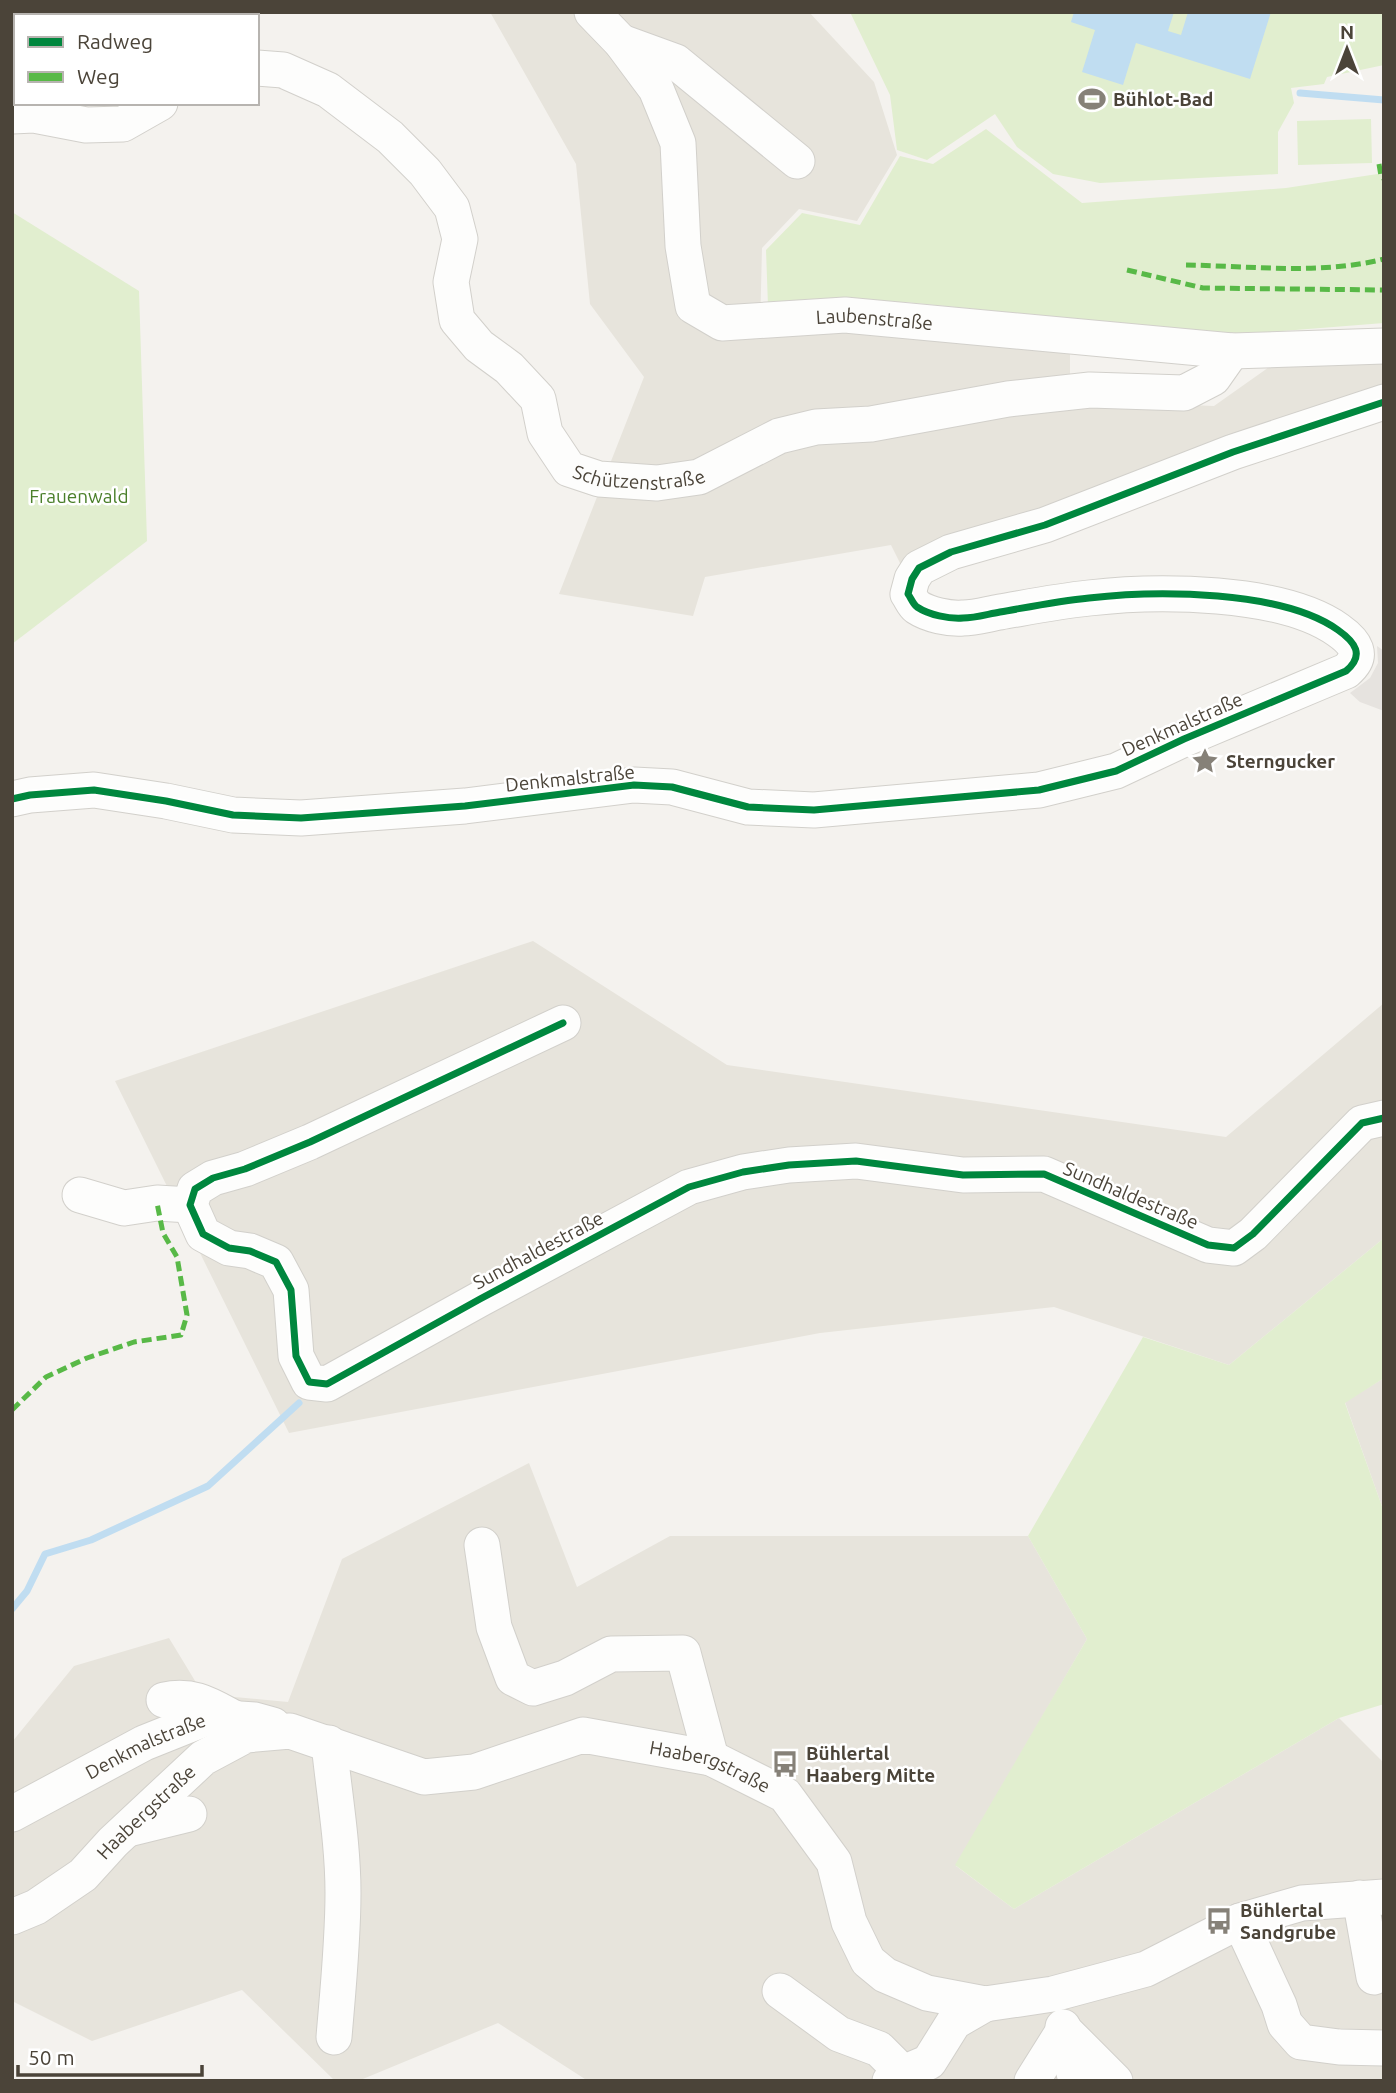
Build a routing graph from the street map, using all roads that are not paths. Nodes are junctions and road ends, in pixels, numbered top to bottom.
1 (592, 12) edge
2 (621, 42) junction
3 (259, 68) edge
4 (156, 105) edge
5 (12, 116) edge
6 (797, 161) dead end
7 (1384, 346) edge
8 (1232, 351) junction
9 (1384, 401) edge
10 (12, 799) edge
11 (563, 1023) dead end
12 (1384, 1118) edge
13 (80, 1195) dead end
14 (190, 1205) junction
15 (482, 1545) dead end
16 (164, 1700) dead end
17 (235, 1718) junction
18 (290, 1731) junction
19 (329, 1743) junction
20 (711, 1758) junction
21 (12, 1814) edge
22 (189, 1814) dead end
23 (125, 1830) junction
24 (1372, 1897) edge
25 (12, 1917) edge
26 (1240, 1921) junction
27 (1374, 1977) dead end
28 (780, 1991) dead end
29 (1053, 1994) junction
30 (985, 2004) junction
31 (1064, 2030) junction
32 (334, 2037) dead end
33 (1384, 2048) edge
34 (897, 2077) edge
35 (1032, 2081) edge
36 (1076, 2081) edge
37 (1115, 2081) edge

1 - 2 street, Laubenstraße
2 - 6 street
2 - 8 street, Laubenstraße
3 - 8 street, Schützenstraße
4 - 5 street
7 - 8 street, Laubenstraße
9 - 10 street, Denkmalstraße
11 - 14 street
12 - 14 street, Sundhaldestraße
13 - 14 street
15 - 20 street
16 - 17 street
17 - 18 street, Denkmalstraße
17 - 21 street, Denkmalstraße
18 - 19 street, Haabergstraße
18 - 23 street, Haabergstraße
19 - 20 street, Haabergstraße
19 - 32 street
20 - 30 street, Haabergstraße
22 - 23 street
23 - 25 street, Haabergstraße
24 - 26 street, Haabergstraße
24 - 27 street
26 - 29 street, Haabergstraße
26 - 33 street
28 - 34 street, Haabergstraße
29 - 30 street, Haabergstraße
29 - 31 street
30 - 34 street, Haabergstraße
31 - 35 street
31 - 36 street
31 - 37 street

